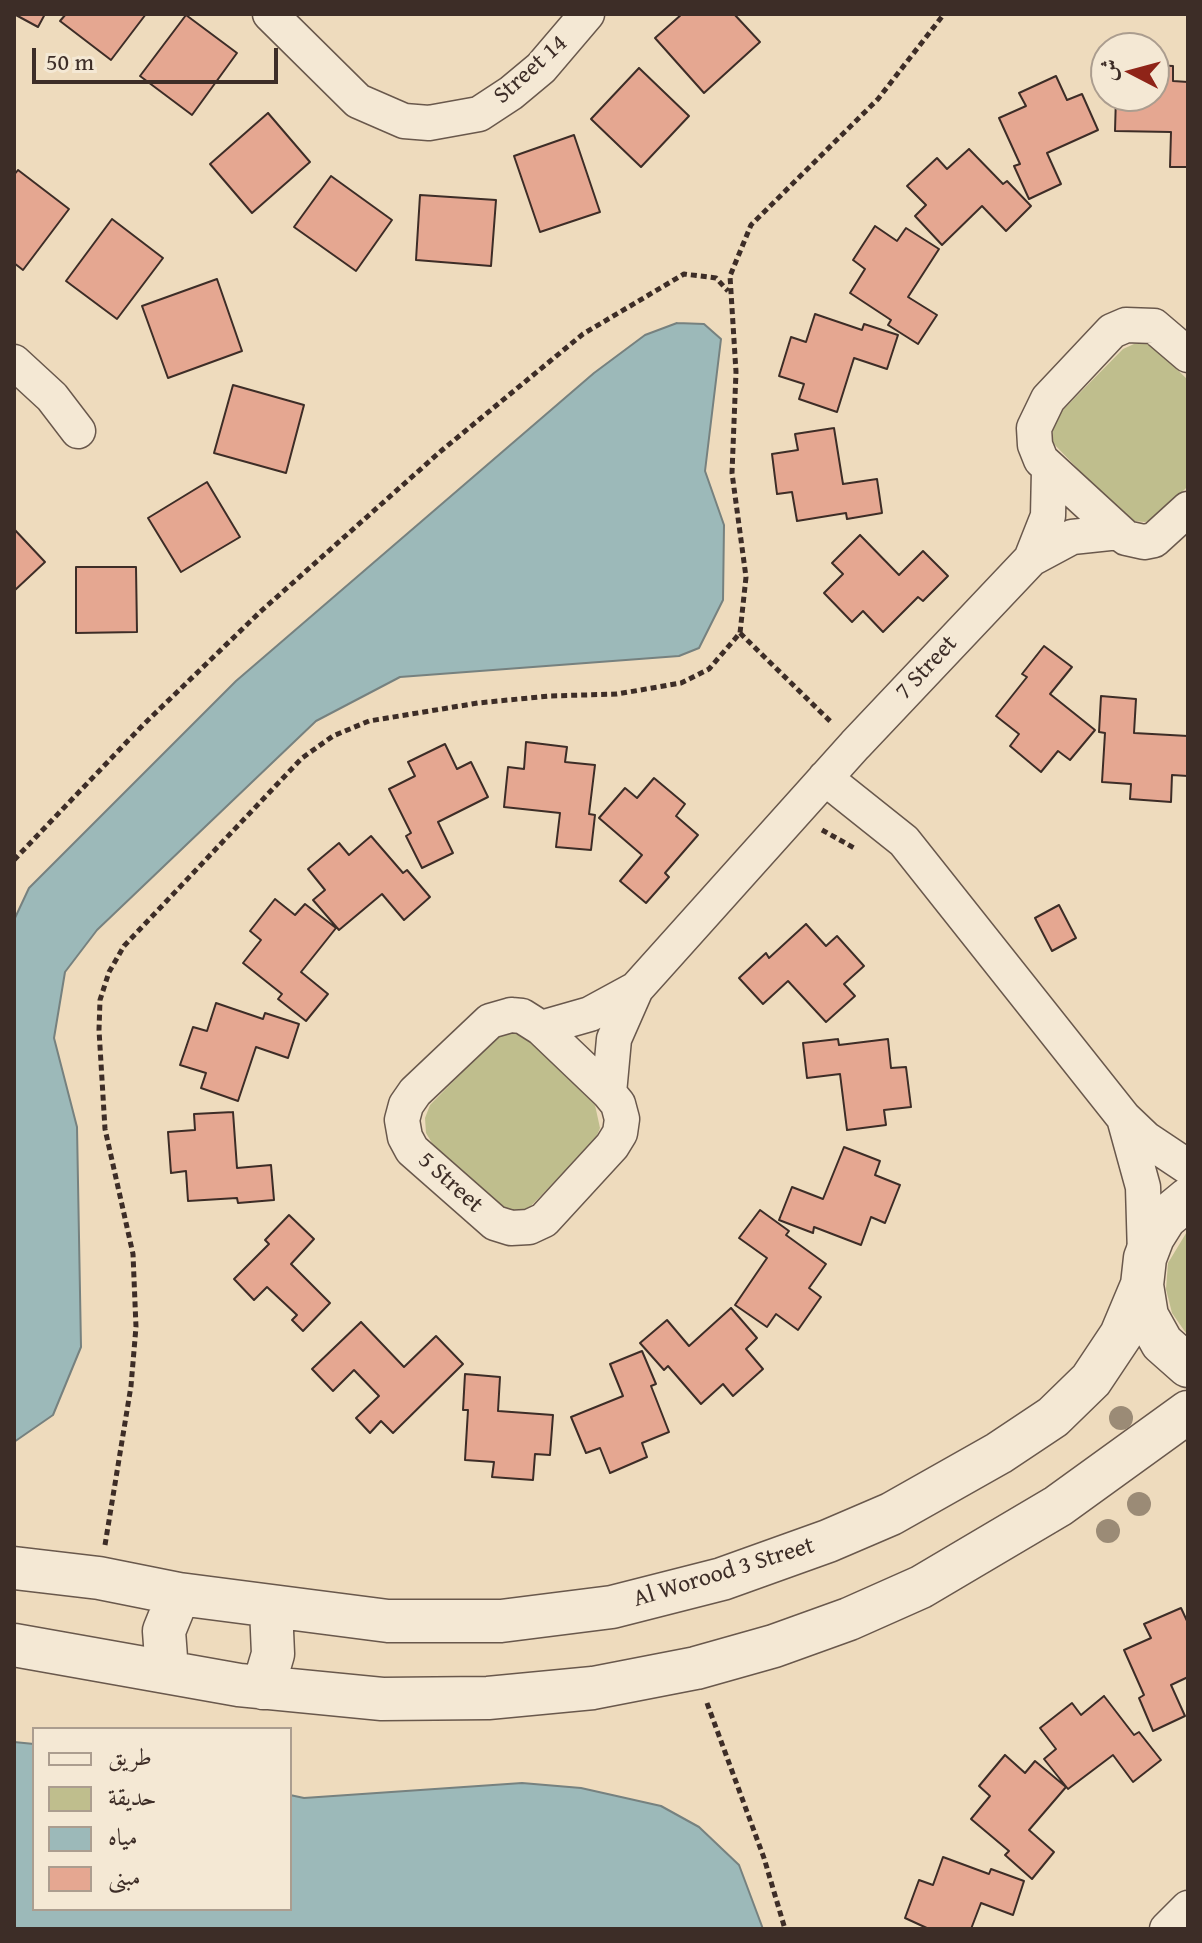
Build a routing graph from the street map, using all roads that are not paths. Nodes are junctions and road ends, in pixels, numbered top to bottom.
1 (270, 14) edge
2 (587, 14) edge
3 (1188, 355) edge
4 (14, 362) edge
5 (78, 431) dead end
6 (1049, 470) junction
7 (1188, 509) edge
8 (1119, 532) junction
9 (1031, 559) junction
10 (825, 778) junction
11 (636, 989) junction
12 (541, 1028) junction
13 (609, 1093) junction
14 (1124, 1118) junction
15 (1188, 1167) edge
16 (1188, 1199) edge
17 (1143, 1272) junction
18 (1188, 1366) edge
19 (1188, 1412) edge
20 (14, 1568) edge
21 (179, 1594) junction
22 (271, 1608) junction
23 (14, 1645) edge
24 (167, 1671) junction
25 (263, 1688) junction
26 (1188, 1908) edge
27 (1167, 1929) edge

1 - 2 street, Street 14
3 - 6 street, 7 Street
4 - 5 street
6 - 8 street, 7 Street
6 - 9 street, 7 Street
7 - 8 street, 7 Street
8 - 9 street, 7 Street
9 - 10 street, 7 Street
10 - 11 street, 5 Street
10 - 14 street
11 - 12 street, 5 Street
11 - 13 street, 5 Street
12 - 13 street, 5 Street
12 - 13 street, 5 Street
14 - 15 street
14 - 17 street
16 - 17 street, Al Worood 3 Street
17 - 18 street
17 - 22 street, Al Worood 3 Street
19 - 25 street
20 - 21 street, Al Worood 3 Street
21 - 22 street, Al Worood 3 Street
21 - 24 street
22 - 25 street
23 - 24 street
24 - 25 street
26 - 27 street

